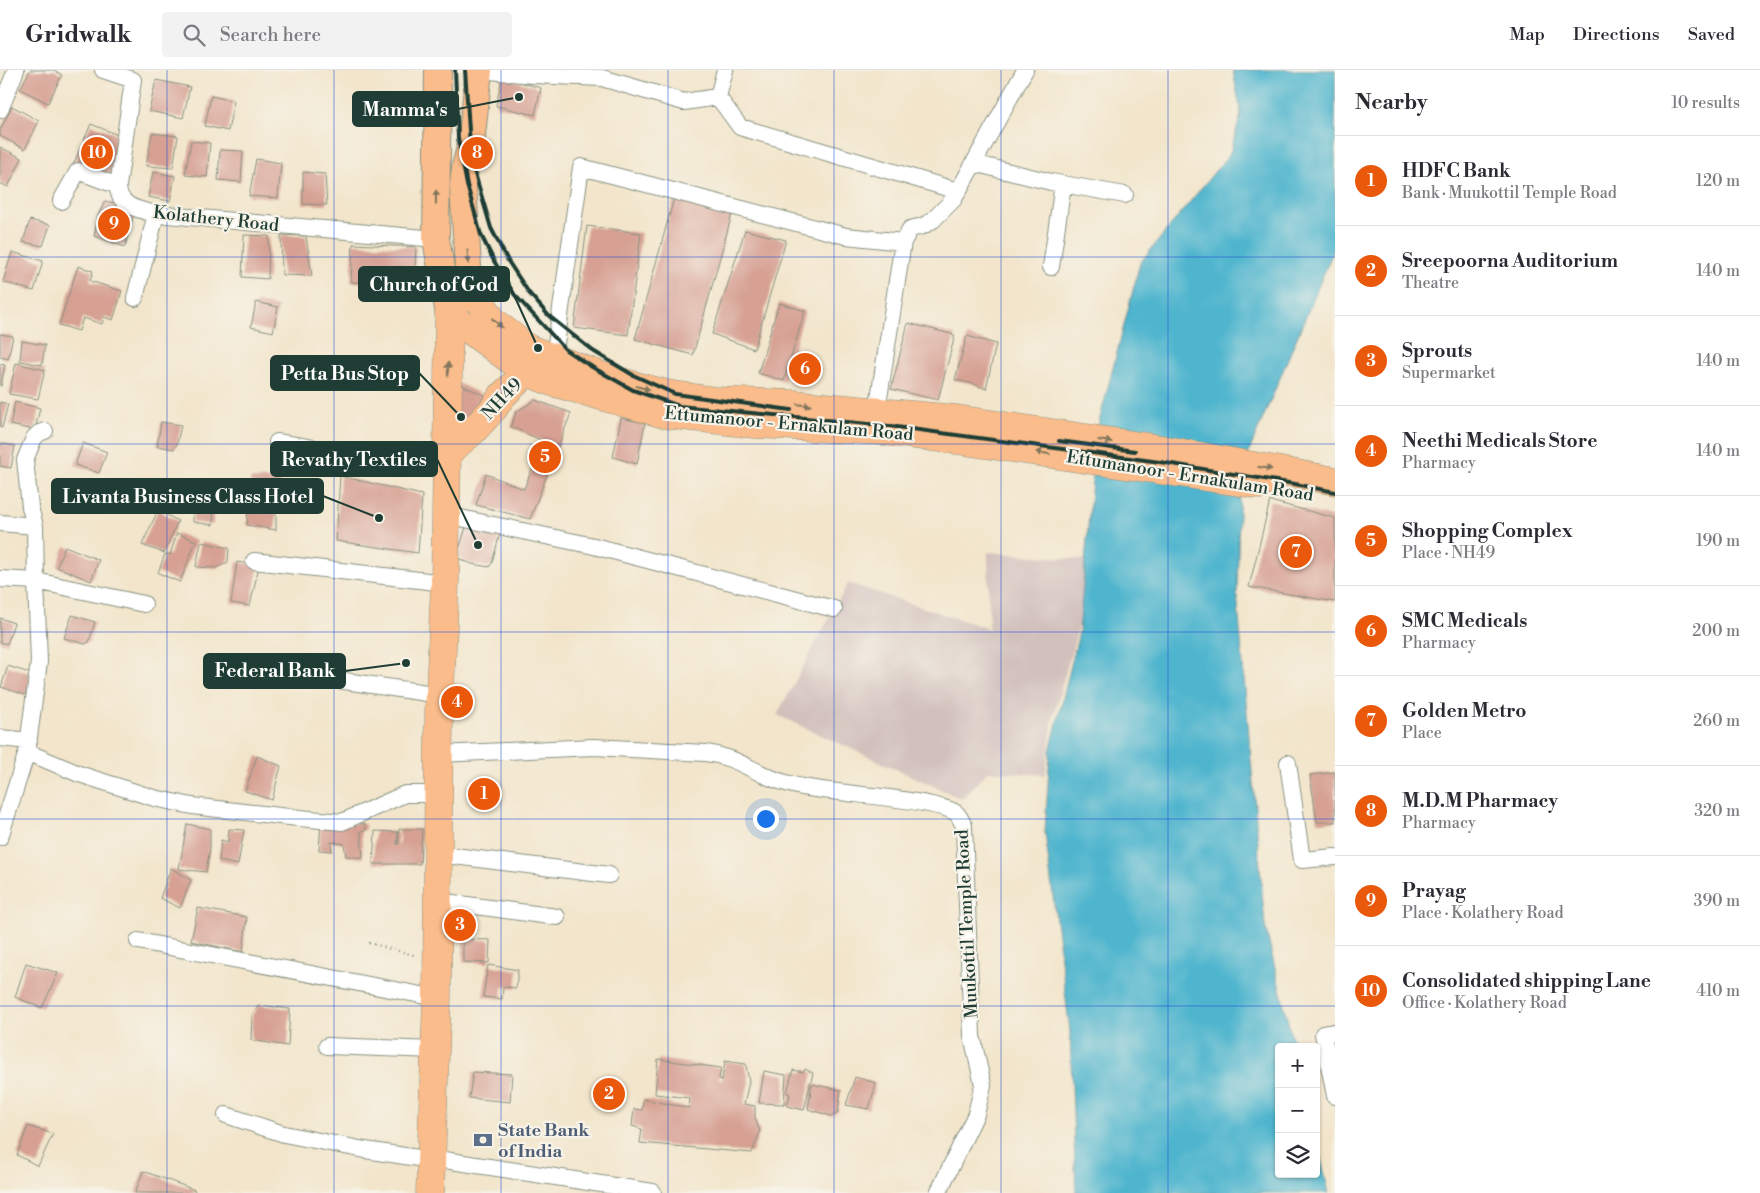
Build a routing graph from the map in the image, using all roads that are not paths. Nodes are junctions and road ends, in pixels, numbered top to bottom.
1 (16, 70) edge
2 (104, 70) edge
3 (438, 70) edge
4 (479, 70) edge
5 (725, 70) edge
6 (1025, 70) edge
7 (718, 97) junction
8 (0, 110) edge
9 (973, 163) junction
10 (1063, 184) junction
11 (118, 186) junction
12 (958, 191) junction
13 (1125, 195) dead end
14 (61, 201) dead end
15 (156, 214) junction
16 (436, 239) junction
17 (903, 242) junction
18 (1051, 267) dead end
19 (469, 283) junction
20 (135, 298) dead end
21 (449, 315) junction
22 (539, 361) junction
23 (877, 411) junction
24 (957, 429) junction
25 (45, 431) dead end
26 (277, 442) dead end
27 (451, 455) junction
28 (1335, 481) edge
29 (1299, 483) junction
30 (1335, 500) edge
31 (446, 515) junction
32 (0, 523) edge
33 (35, 526) junction
34 (254, 560) dead end
35 (0, 579) edge
36 (36, 581) junction
37 (445, 583) junction
38 (144, 604) dead end
39 (834, 609) dead end
40 (270, 670) dead end
41 (440, 695) junction
42 (0, 738) edge
43 (28, 746) junction
44 (439, 754) junction
45 (1288, 763) dead end
46 (439, 794) junction
47 (0, 837) edge
48 (438, 854) junction
49 (1335, 857) edge
50 (609, 875) dead end
51 (438, 901) junction
52 (557, 917) dead end
53 (138, 941) dead end
54 (437, 998) junction
55 (1335, 1032) edge
56 (327, 1046) dead end
57 (435, 1050) junction
58 (1335, 1096) edge
59 (226, 1114) dead end
60 (431, 1158) junction
61 (653, 1192) edge
62 (430, 1193) edge
63 (938, 1193) edge

1 - 8 street
2 - 11 street
16 -> 3 main road
4 - 7 street
4 -> 19 main road
5 - 7 street
6 - 9 street
7 - 12 street
9 - 10 street
9 - 12 street
10 - 13 street
10 - 18 street
11 - 14 street
11 - 15 street, Kolathery Road
12 - 17 street
15 - 16 street, Kolathery Road
15 - 20 street
16 - 21 main road
17 - 22 street
17 - 23 street
19 - 21 highway
19 -> 22 highway
21 - 22 highway, Ettumanoor - Ernakulam Road
27 -> 21 highway
22 -> 23 highway
22 - 24 highway, Ettumanoor - Ernakulam Road
22 - 27 highway, NH49 / NH49
23 - 24 highway
24 - 29 highway, Ettumanoor - Ernakulam Road
25 - 33 street
26 - 27 street
27 - 31 highway
28 - 29 highway
29 - 30 highway, Ettumanoor - Ernakulam Road
31 - 37 highway
31 - 39 street
32 - 33 street
33 - 36 street
34 - 37 street
35 - 36 street
36 - 38 street
36 - 43 street
37 - 41 highway
40 - 41 street
41 - 44 highway
42 - 43 street
43 - 46 street
43 - 47 street
44 - 46 highway
44 - 63 street, Muukottil Temple Road
45 - 49 street
46 - 48 highway
48 - 50 street
48 - 51 highway
51 - 52 street
51 - 54 highway
53 - 54 street
54 - 57 highway
55 - 58 street
56 - 57 street
57 - 60 highway
59 - 60 street
60 - 61 street
60 - 62 highway

